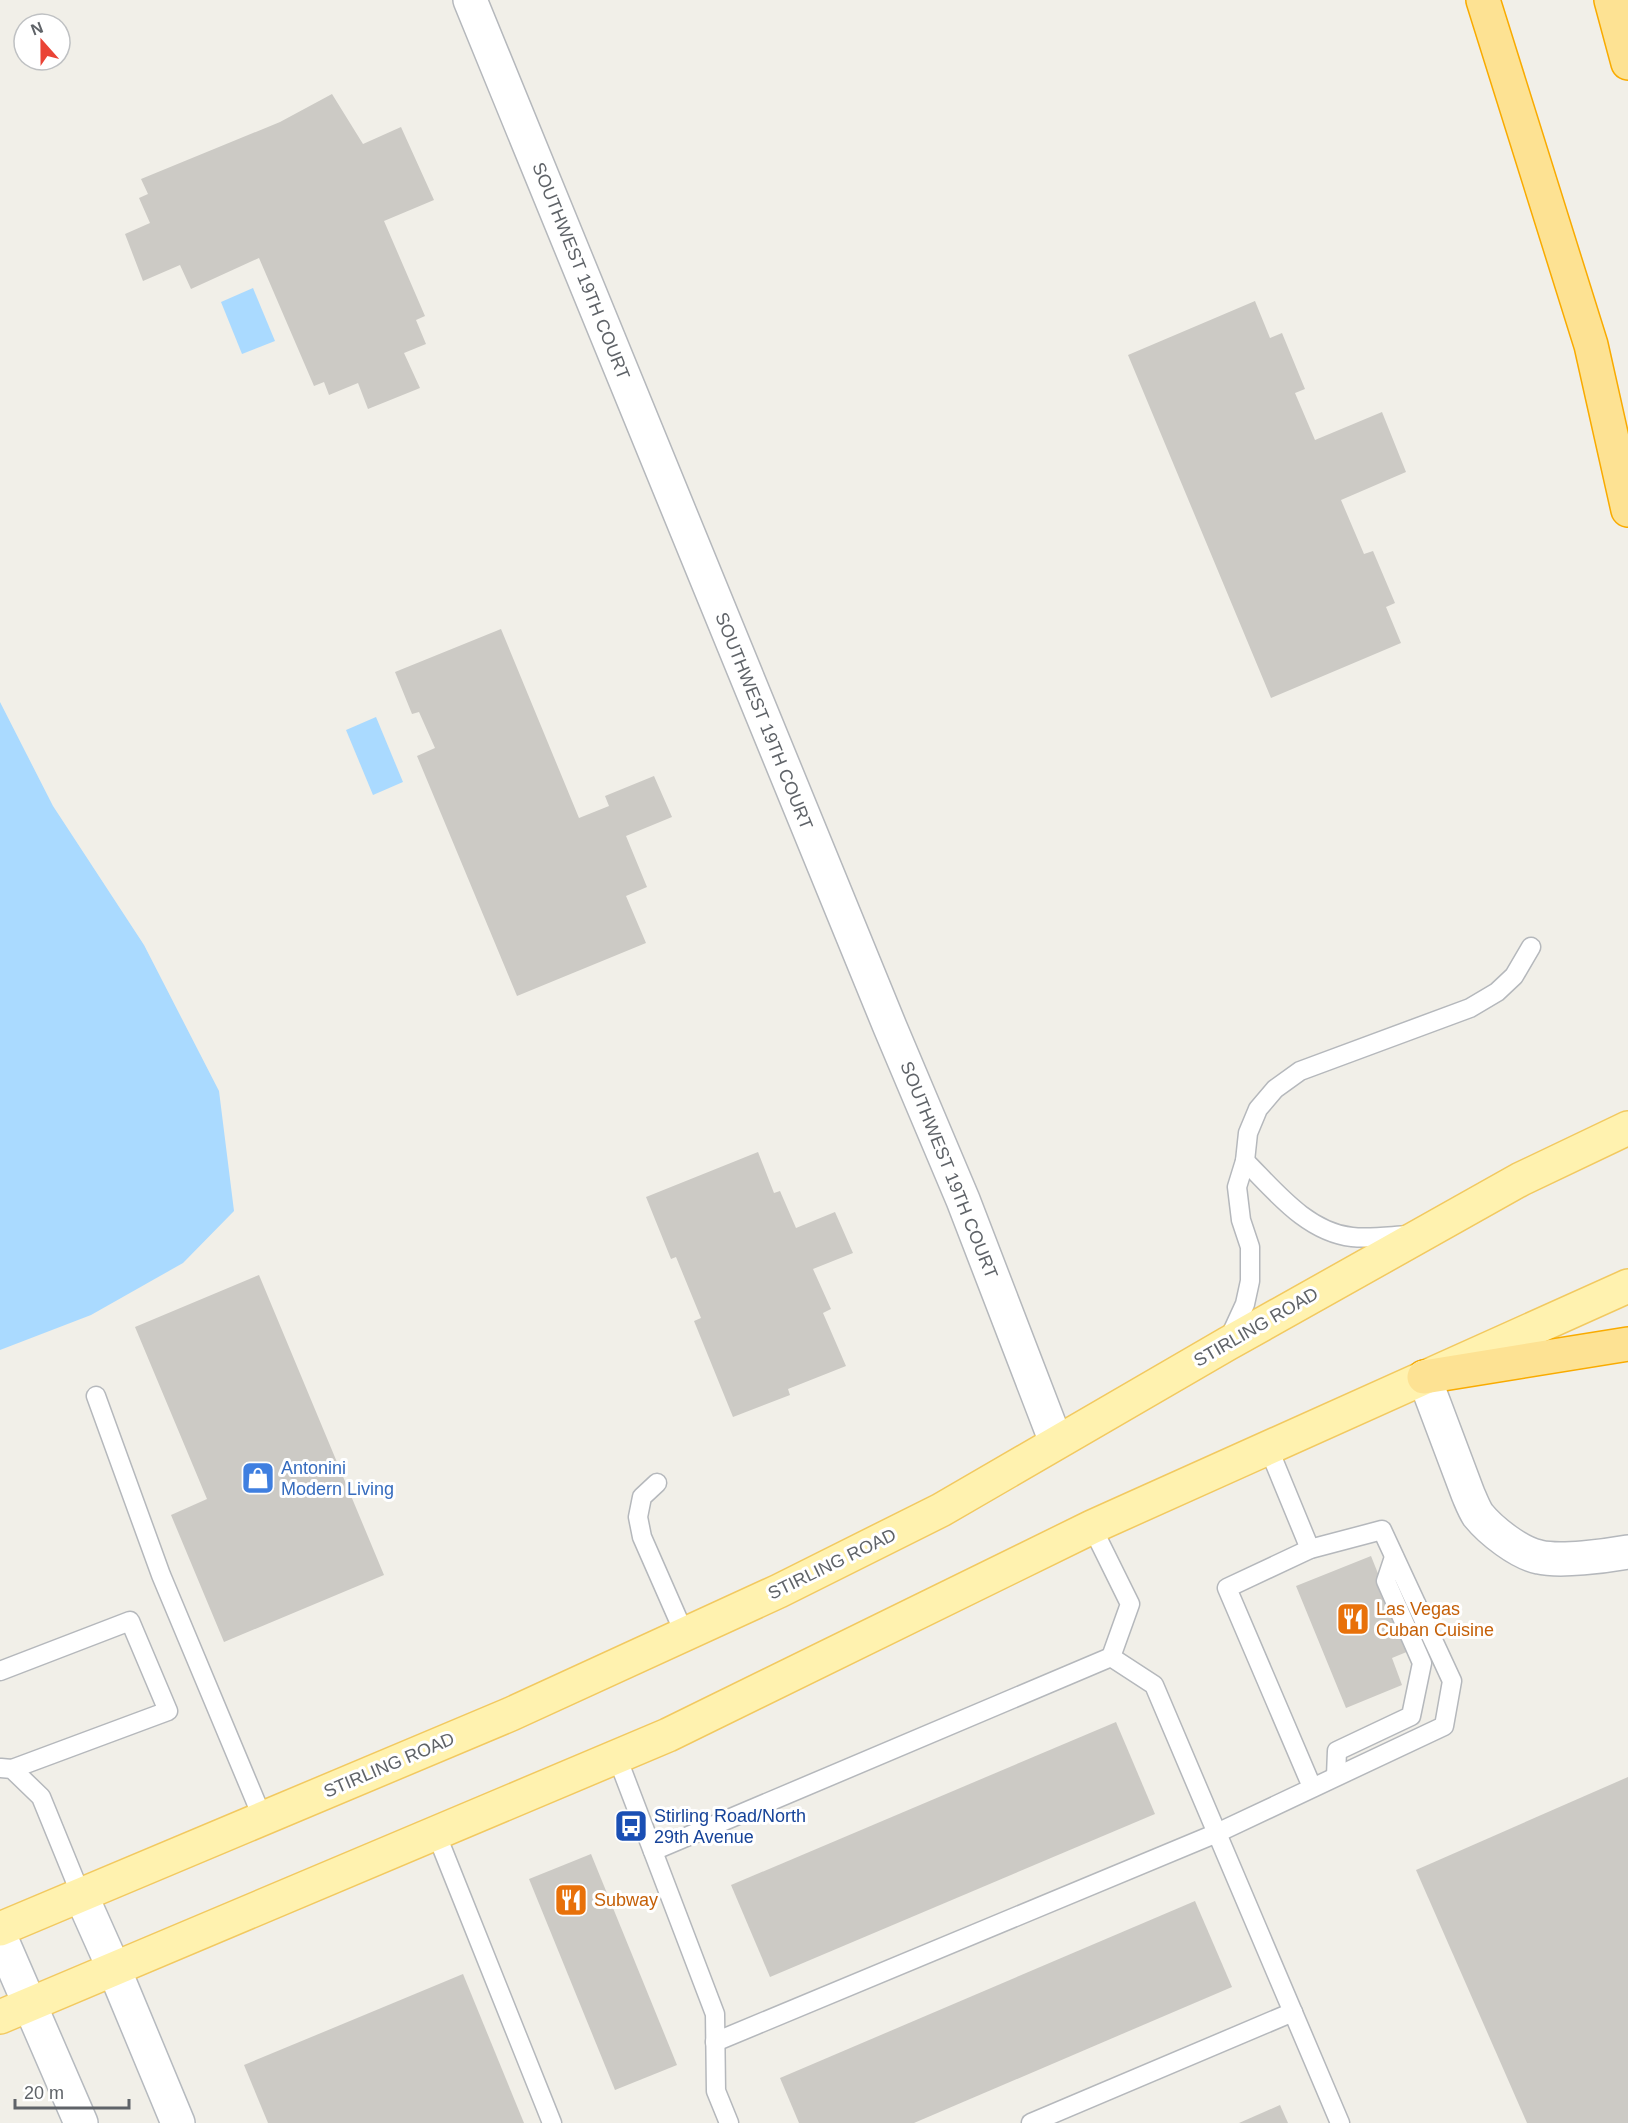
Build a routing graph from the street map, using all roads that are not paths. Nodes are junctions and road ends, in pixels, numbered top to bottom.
1 (470, 0) edge
2 (1483, 0) edge
3 (1611, 0) edge
4 (1628, 63) edge
5 (1628, 510) edge
6 (1531, 947) dead end
7 (1628, 1128) edge
8 (1245, 1161) junction
9 (1421, 1233) junction
10 (1628, 1286) edge
11 (1227, 1344) junction
12 (1628, 1344) edge
13 (1424, 1377) junction
14 (96, 1396) dead end
15 (1056, 1442) junction
16 (1268, 1447) junction
17 (657, 1483) dead end
18 (1092, 1527) junction
19 (1310, 1549) junction
20 (1628, 1552) edge
21 (1394, 1557) junction
22 (685, 1635) junction
23 (1111, 1657) junction
24 (0, 1671) edge
25 (617, 1757) junction
26 (6, 1768) edge
27 (1336, 1776) junction
28 (1312, 1787) junction
29 (262, 1819) junction
30 (436, 1833) junction
31 (1217, 1833) junction
32 (653, 1851) junction
33 (81, 1895) junction
34 (0, 1929) edge
35 (0, 1936) edge
36 (114, 1969) junction
37 (30, 2005) junction
38 (1293, 2012) junction
39 (0, 2017) edge
40 (715, 2042) junction
41 (81, 2123) edge
42 (178, 2123) edge
43 (552, 2123) edge
44 (729, 2123) edge
45 (1031, 2123) edge
46 (1340, 2123) edge

1 - 15 street, SOUTHWEST 19TH COURT
2 - 5 highway
3 - 4 highway
6 - 8 lane
7 - 9 main road, STIRLING ROAD
8 - 9 lane
8 - 11 lane
9 - 11 main road, STIRLING ROAD
10 - 13 main road
11 - 15 main road, STIRLING ROAD
12 - 13 highway
13 - 16 main road
13 - 20 street
14 - 29 lane
15 - 22 main road, STIRLING ROAD
16 - 18 main road
16 - 19 lane
17 - 22 lane
18 - 23 lane
18 - 25 main road
19 - 21 lane
19 - 28 lane
21 - 27 lane
21 - 27 lane
22 - 29 main road, STIRLING ROAD
23 - 31 lane
23 - 32 lane
24 - 26 lane
25 - 30 main road
25 - 32 lane
26 - 33 lane
27 - 28 lane
28 - 31 lane
29 - 33 main road, STIRLING ROAD
30 - 36 main road
30 - 43 lane
31 - 38 lane
31 - 40 lane
32 - 40 lane
33 - 34 main road, STIRLING ROAD
33 - 36 street
35 - 37 street
36 - 37 main road
36 - 42 street
37 - 39 main road
37 - 41 street
38 - 45 lane
38 - 46 lane
40 - 44 lane

